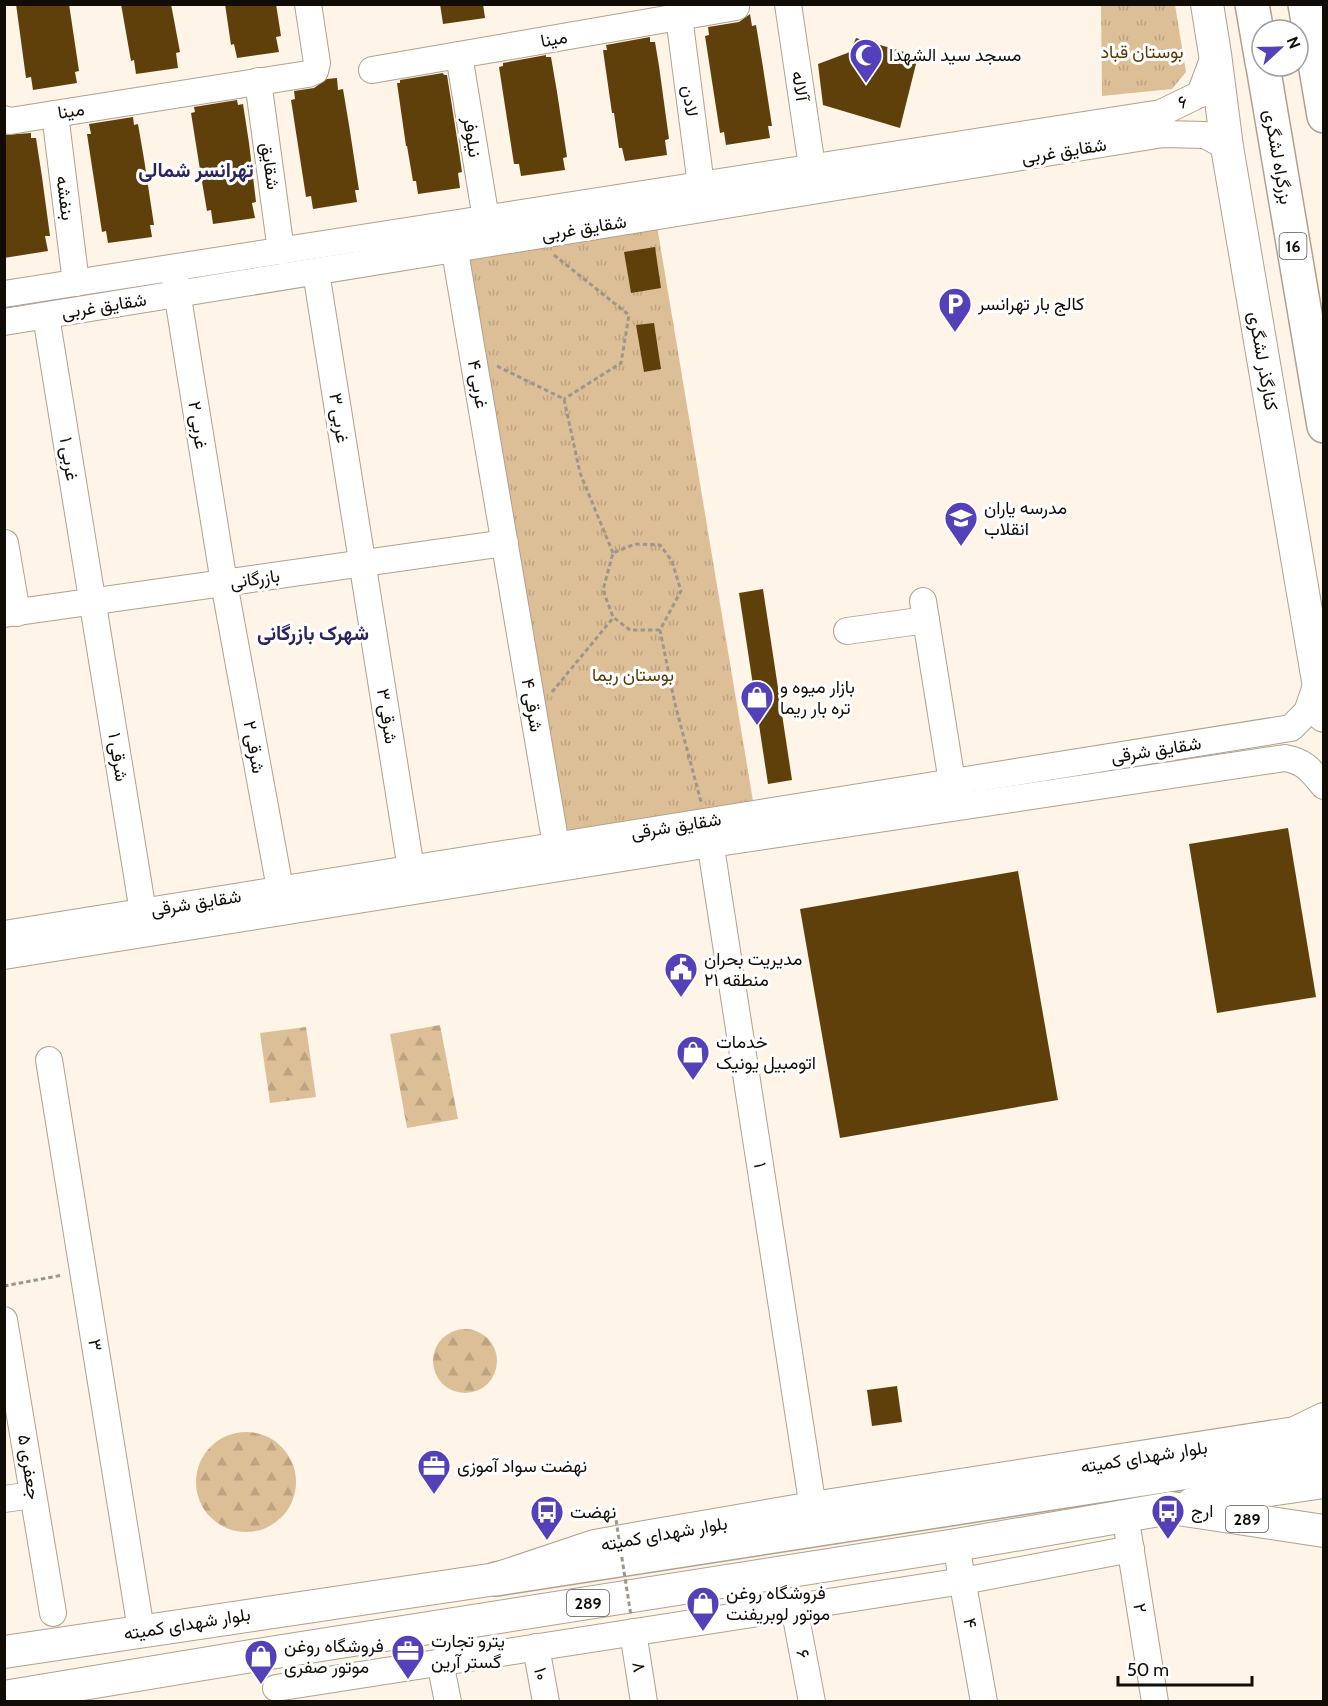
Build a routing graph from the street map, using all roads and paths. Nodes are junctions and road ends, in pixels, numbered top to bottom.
1 (308, 4) edge
2 (788, 4) edge
3 (1207, 4) edge
4 (1305, 4) edge
5 (735, 7) dead end
6 (679, 17) junction
7 (1215, 54) junction
8 (459, 55) junction
9 (372, 70) dead end
10 (1264, 78) edge
11 (258, 81) junction
12 (55, 114) junction
13 (1323, 116) edge
14 (4, 119) edge
15 (1162, 124) junction
16 (1227, 147) junction
17 (899, 166) junction
18 (812, 167) junction
19 (701, 185) junction
20 (486, 219) junction
21 (451, 224) junction
22 (554, 233) junction
23 (455, 249) junction
24 (281, 251) junction
25 (174, 268) junction
26 (316, 272) junction
27 (76, 283) junction
28 (4, 294) edge
29 (176, 295) junction
30 (46, 316) junction
31 (4, 322) edge
32 (473, 354) junction
33 (564, 399) junction
34 (1323, 426) edge
35 (5, 543) edge
36 (505, 543) junction
37 (614, 553) junction
38 (362, 563) junction
39 (224, 583) junction
40 (92, 602) junction
41 (11, 614) edge
42 (613, 618) junction
43 (660, 630) junction
44 (847, 631) dead end
45 (1318, 680) junction
46 (534, 714) junction
47 (1323, 716) edge
48 (952, 782) junction
49 (1323, 786) edge
50 (709, 833) junction
51 (558, 857) junction
52 (411, 868) junction
53 (282, 901) junction
54 (143, 912) junction
55 (4, 934) edge
56 (4, 956) edge
57 (49, 1060) dead end
58 (83, 1272) junction
59 (4, 1286) edge
60 (4, 1320) edge
61 (1323, 1419) edge
62 (1309, 1429) edge
63 (1323, 1451) edge
64 (1323, 1482) edge
65 (33, 1495) junction
66 (4, 1499) edge
67 (813, 1508) junction
68 (1171, 1508) junction
69 (1125, 1515) junction
70 (616, 1521) dead end
71 (1323, 1531) edge
72 (956, 1545) junction
73 (1131, 1549) junction
74 (496, 1579) junction
75 (963, 1581) junction
76 (794, 1607) junction
77 (53, 1613) dead end
78 (632, 1624) junction
79 (141, 1630) junction
80 (536, 1647) junction
81 (4, 1652) edge
82 (270, 1653) junction
83 (440, 1662) junction
84 (278, 1695) edge
85 (25, 1697) edge
86 (448, 1701) edge
87 (546, 1701) edge
88 (644, 1701) edge
89 (812, 1701) edge
90 (984, 1701) edge
91 (1155, 1701) edge

1 - 11 street, مینا
2 - 18 street, آلاله
3 - 7 main road, کنارگذر لشگری
4 - 13 highway
5 - 6 street, مینا
6 - 8 street, مینا
6 - 19 street, لادن
7 - 15 street, ۶
7 - 16 main road, کنارگذر لشگری
8 - 9 street, مینا
8 - 20 street, نیلوفر
10 - 34 highway, بزرگراه لشگری / 16
11 - 12 street, مینا
11 - 24 street, شقایق
12 - 14 street, مینا
12 - 27 street, بنفشه
15 - 16 street
15 - 17 street, شقایق غربی
16 - 45 main road, کنارگذر لشگری
17 - 18 street, شقایق غربی
17 - 22 street, شقایق غربی
18 - 19 street, شقایق غربی
19 - 20 street, شقایق غربی
20 - 21 street, شقایق غربی
21 - 23 street, ۴ غربی
21 - 24 street, شقایق غربی
22 - 23 street, شقایق غربی
22 - 33 path
23 - 26 street, شقایق غربی
23 - 32 street, ۴ غربی
24 - 25 street, شقایق غربی
25 - 27 street, شقایق غربی
25 - 29 street, ۲ غربی
26 - 29 street, شقایق غربی
26 - 38 street, ۳ غربی
27 - 28 street, شقایق غربی
29 - 30 street, شقایق غربی
29 - 39 street, ۲ غربی
30 - 31 street, شقایق غربی
30 - 40 street, ۱ غربی
32 - 33 path
32 - 36 street, ۴ غربی
33 - 37 path
35 - 41 street
36 - 38 street, بازرگانی
36 - 46 street, ۴ شرقی
37 - 42 path
37 - 43 path
38 - 39 street, بازرگانی
38 - 52 street, ۳ شرقی
39 - 40 street, بازرگانی
39 - 53 street, ۲ شرقی
40 - 41 street, بازرگانی
40 - 54 street, ۱ شرقی
42 - 43 path
42 - 46 path
43 - 50 path
44 - 48 street
45 - 47 main road, کنارگذر لشگری
45 - 48 street, شقایق شرقی
46 - 51 street, ۴ شرقی
48 - 50 street, شقایق شرقی
49 - 50 street, شقایق شرقی
50 - 51 street, شقایق شرقی
50 - 67 street, ۱
51 - 52 street, شقایق شرقی
51 - 53 street, شقایق شرقی
52 - 53 street, شقایق شرقی
53 - 54 street, شقایق شرقی
53 - 56 street, شقایق شرقی
54 - 55 street, شقایق شرقی
57 - 58 street, ۳
58 - 59 path
58 - 79 street, ۳
60 - 65 street, جعفری ۵
61 - 62 main road, بلوار شهدای کمیته
62 - 67 main road, بلوار شهدای کمیته
63 - 74 highway
64 - 68 main road
65 - 66 street
65 - 77 street, جعفری ۵
67 - 74 main road, بلوار شهدای کمیته
68 - 69 main road, 289
68 - 71 main road, 289
69 - 72 main road, 289
69 - 73 street, ۲
70 - 78 path, bridge
72 - 75 street, ۴
72 - 82 main road, 289
73 - 75 street
73 - 91 street, ۲
74 - 79 main road, بلوار شهدای کمیته
75 - 76 street
75 - 90 street, ۴
76 - 78 street
76 - 89 street, ۶
78 - 80 street
78 - 88 street, ۸
79 - 81 main road, بلوار شهدای کمیته
80 - 83 street
80 - 87 street, ۱۰
82 - 84 street
82 - 85 main road, 289
83 - 84 street
83 - 86 street

